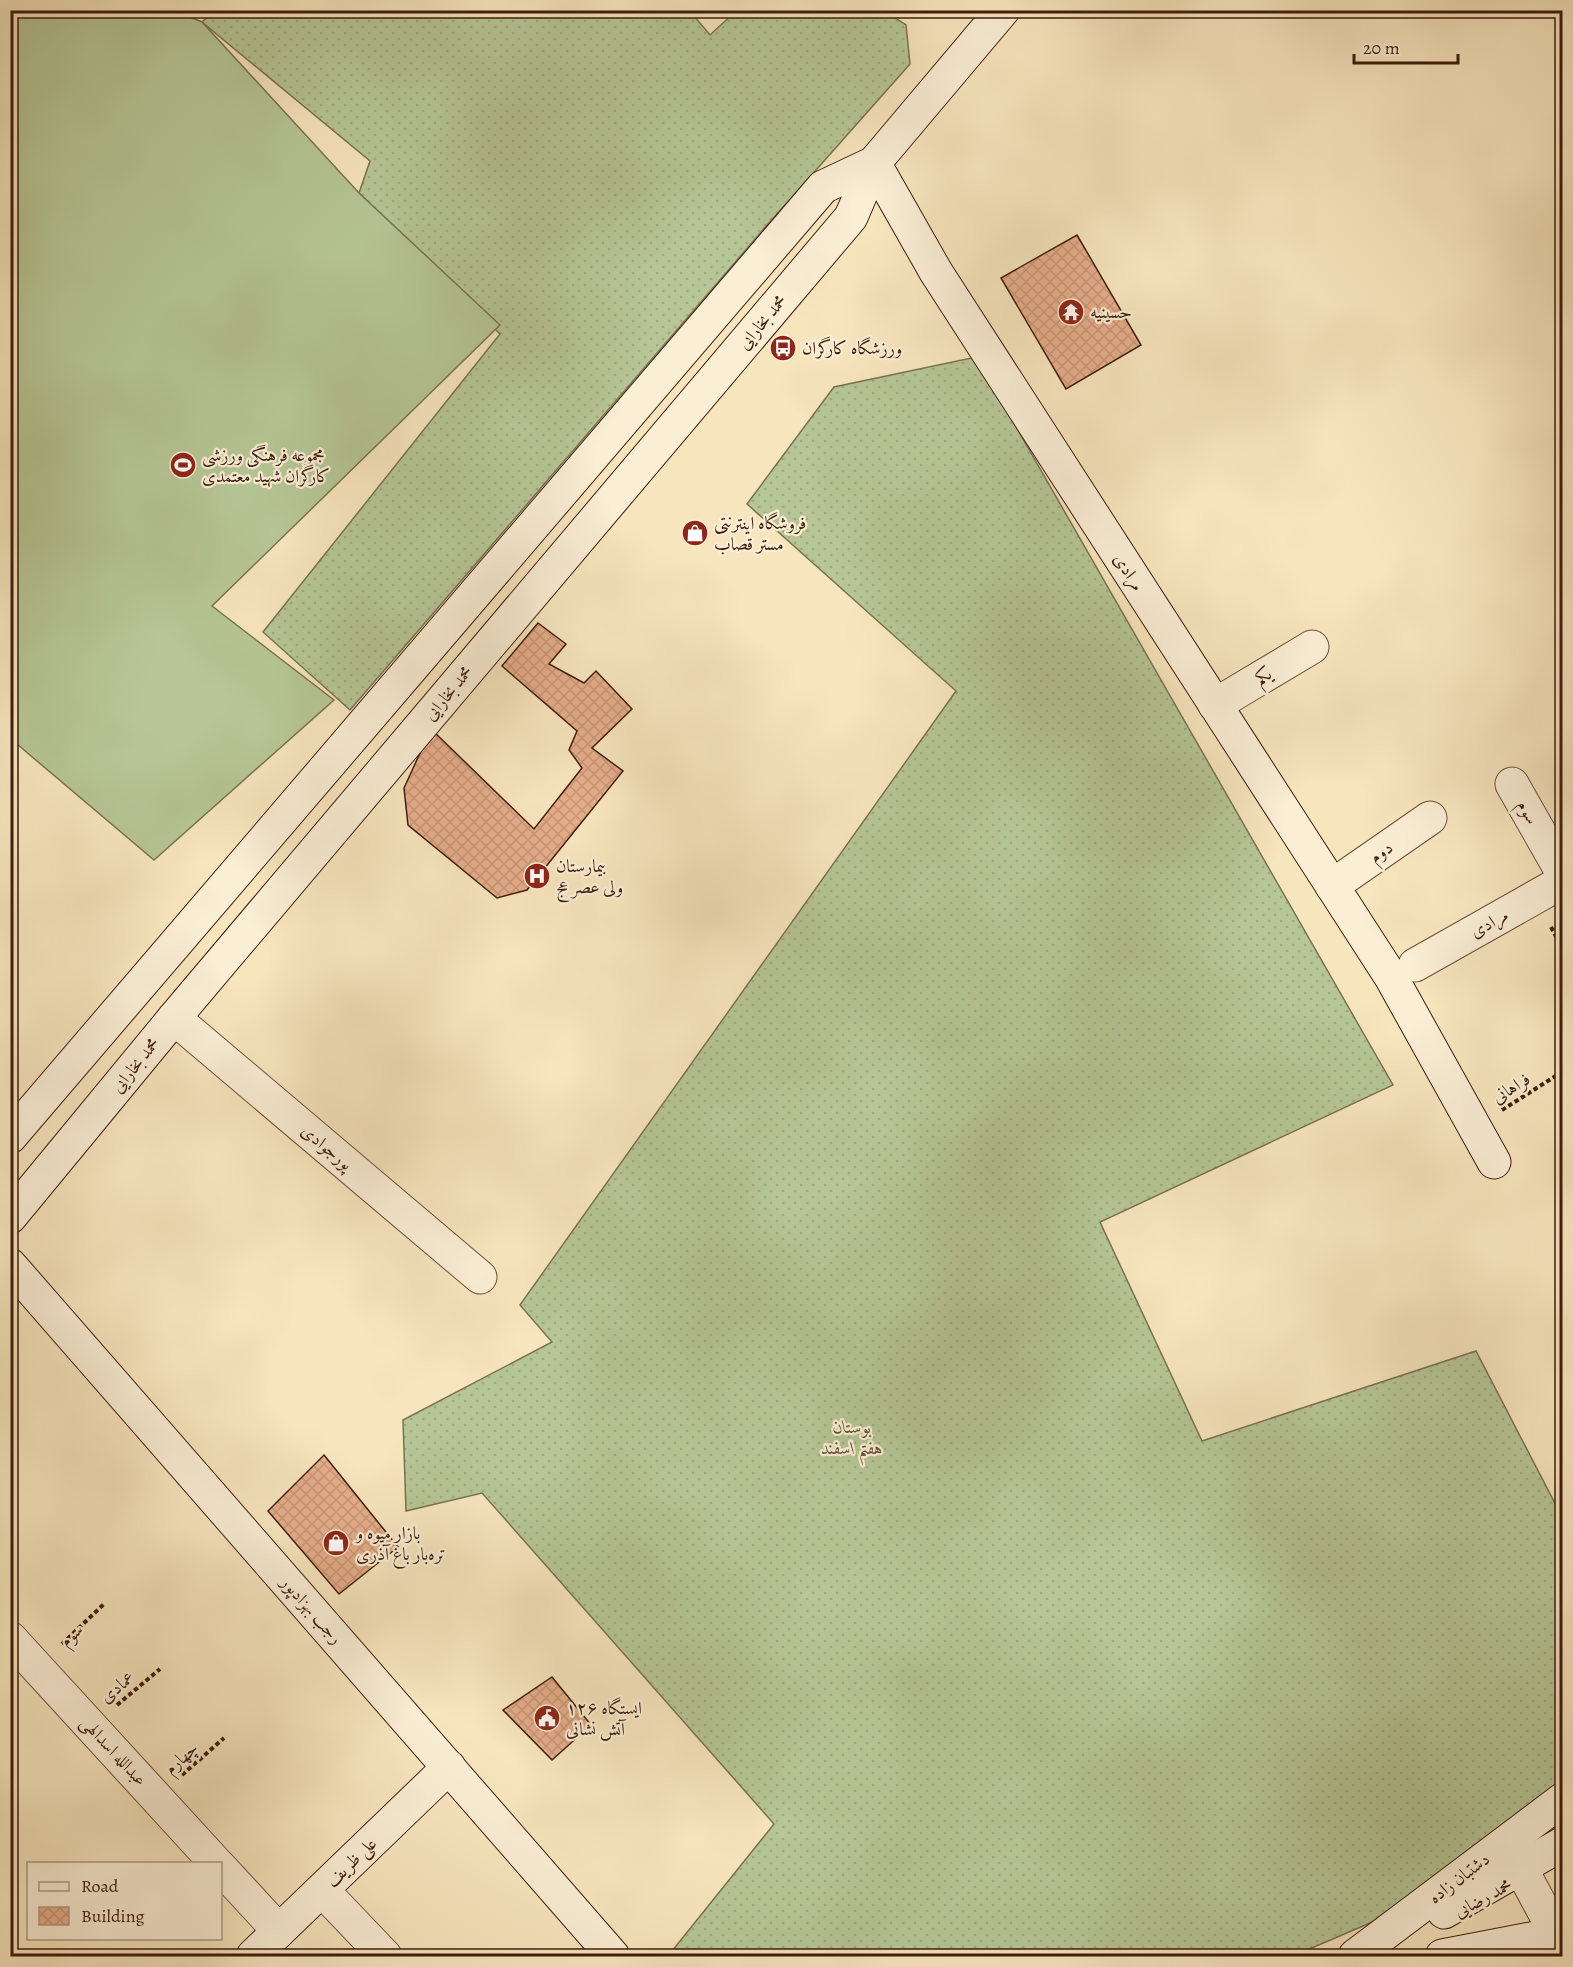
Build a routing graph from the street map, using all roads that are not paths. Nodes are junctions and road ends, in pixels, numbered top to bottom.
1 (1004, 10) edge
2 (874, 163) junction
3 (1312, 647) dead end
4 (1215, 705) junction
5 (1512, 784) dead end
6 (1430, 818) dead end
7 (1563, 872) edge
8 (1563, 882) edge
9 (1332, 886) junction
10 (214, 899) junction
11 (251, 927) junction
12 (1403, 971) junction
13 (174, 1018) junction
14 (10, 1137) edge
15 (1494, 1162) dead end
16 (10, 1217) edge
17 (10, 1265) edge
18 (480, 1277) dead end
19 (10, 1638) edge
20 (449, 1767) junction
21 (1563, 1800) edge
22 (1563, 1844) edge
23 (1563, 1854) edge
24 (216, 1862) edge
25 (222, 1869) edge
26 (1525, 1876) junction
27 (322, 1890) junction
28 (279, 1931) junction
29 (1563, 1933) edge
30 (1563, 1945) edge
31 (253, 1956) edge
32 (385, 1956) edge
33 (613, 1956) edge
34 (1370, 1956) edge
35 (1442, 1956) edge

1 - 2 street, محمد بخارایی
2 - 4 street, مرادی
2 - 10 street, محمد بخارایی
2 - 11 street, محمد بخارایی
3 - 4 street, یکم
4 - 9 street, مرادی
5 - 7 street, سوم
6 - 9 street, دوم
8 - 12 street, مرادی
9 - 12 street, مرادی
10 - 11 street
10 - 14 street, محمد بخارایی
11 - 13 street, محمد بخارایی
12 - 15 street
13 - 16 street, محمد بخارایی
13 - 18 street, پورجوادی
17 - 20 street, رجب بهزادپور
19 - 24 street, عبدالله اسدالهی
20 - 27 street, علی ظریف
20 - 33 street, رجب بهزادپور
21 - 34 street, دشتبان زاده
22 - 34 street, محمد رضایی
23 - 26 street, محمد رضایی
25 - 28 street
26 - 30 street
26 - 34 street, محمد رضایی
27 - 28 street, علی ظریف
27 - 32 street
28 - 31 street, علی ظریف
29 - 35 street

